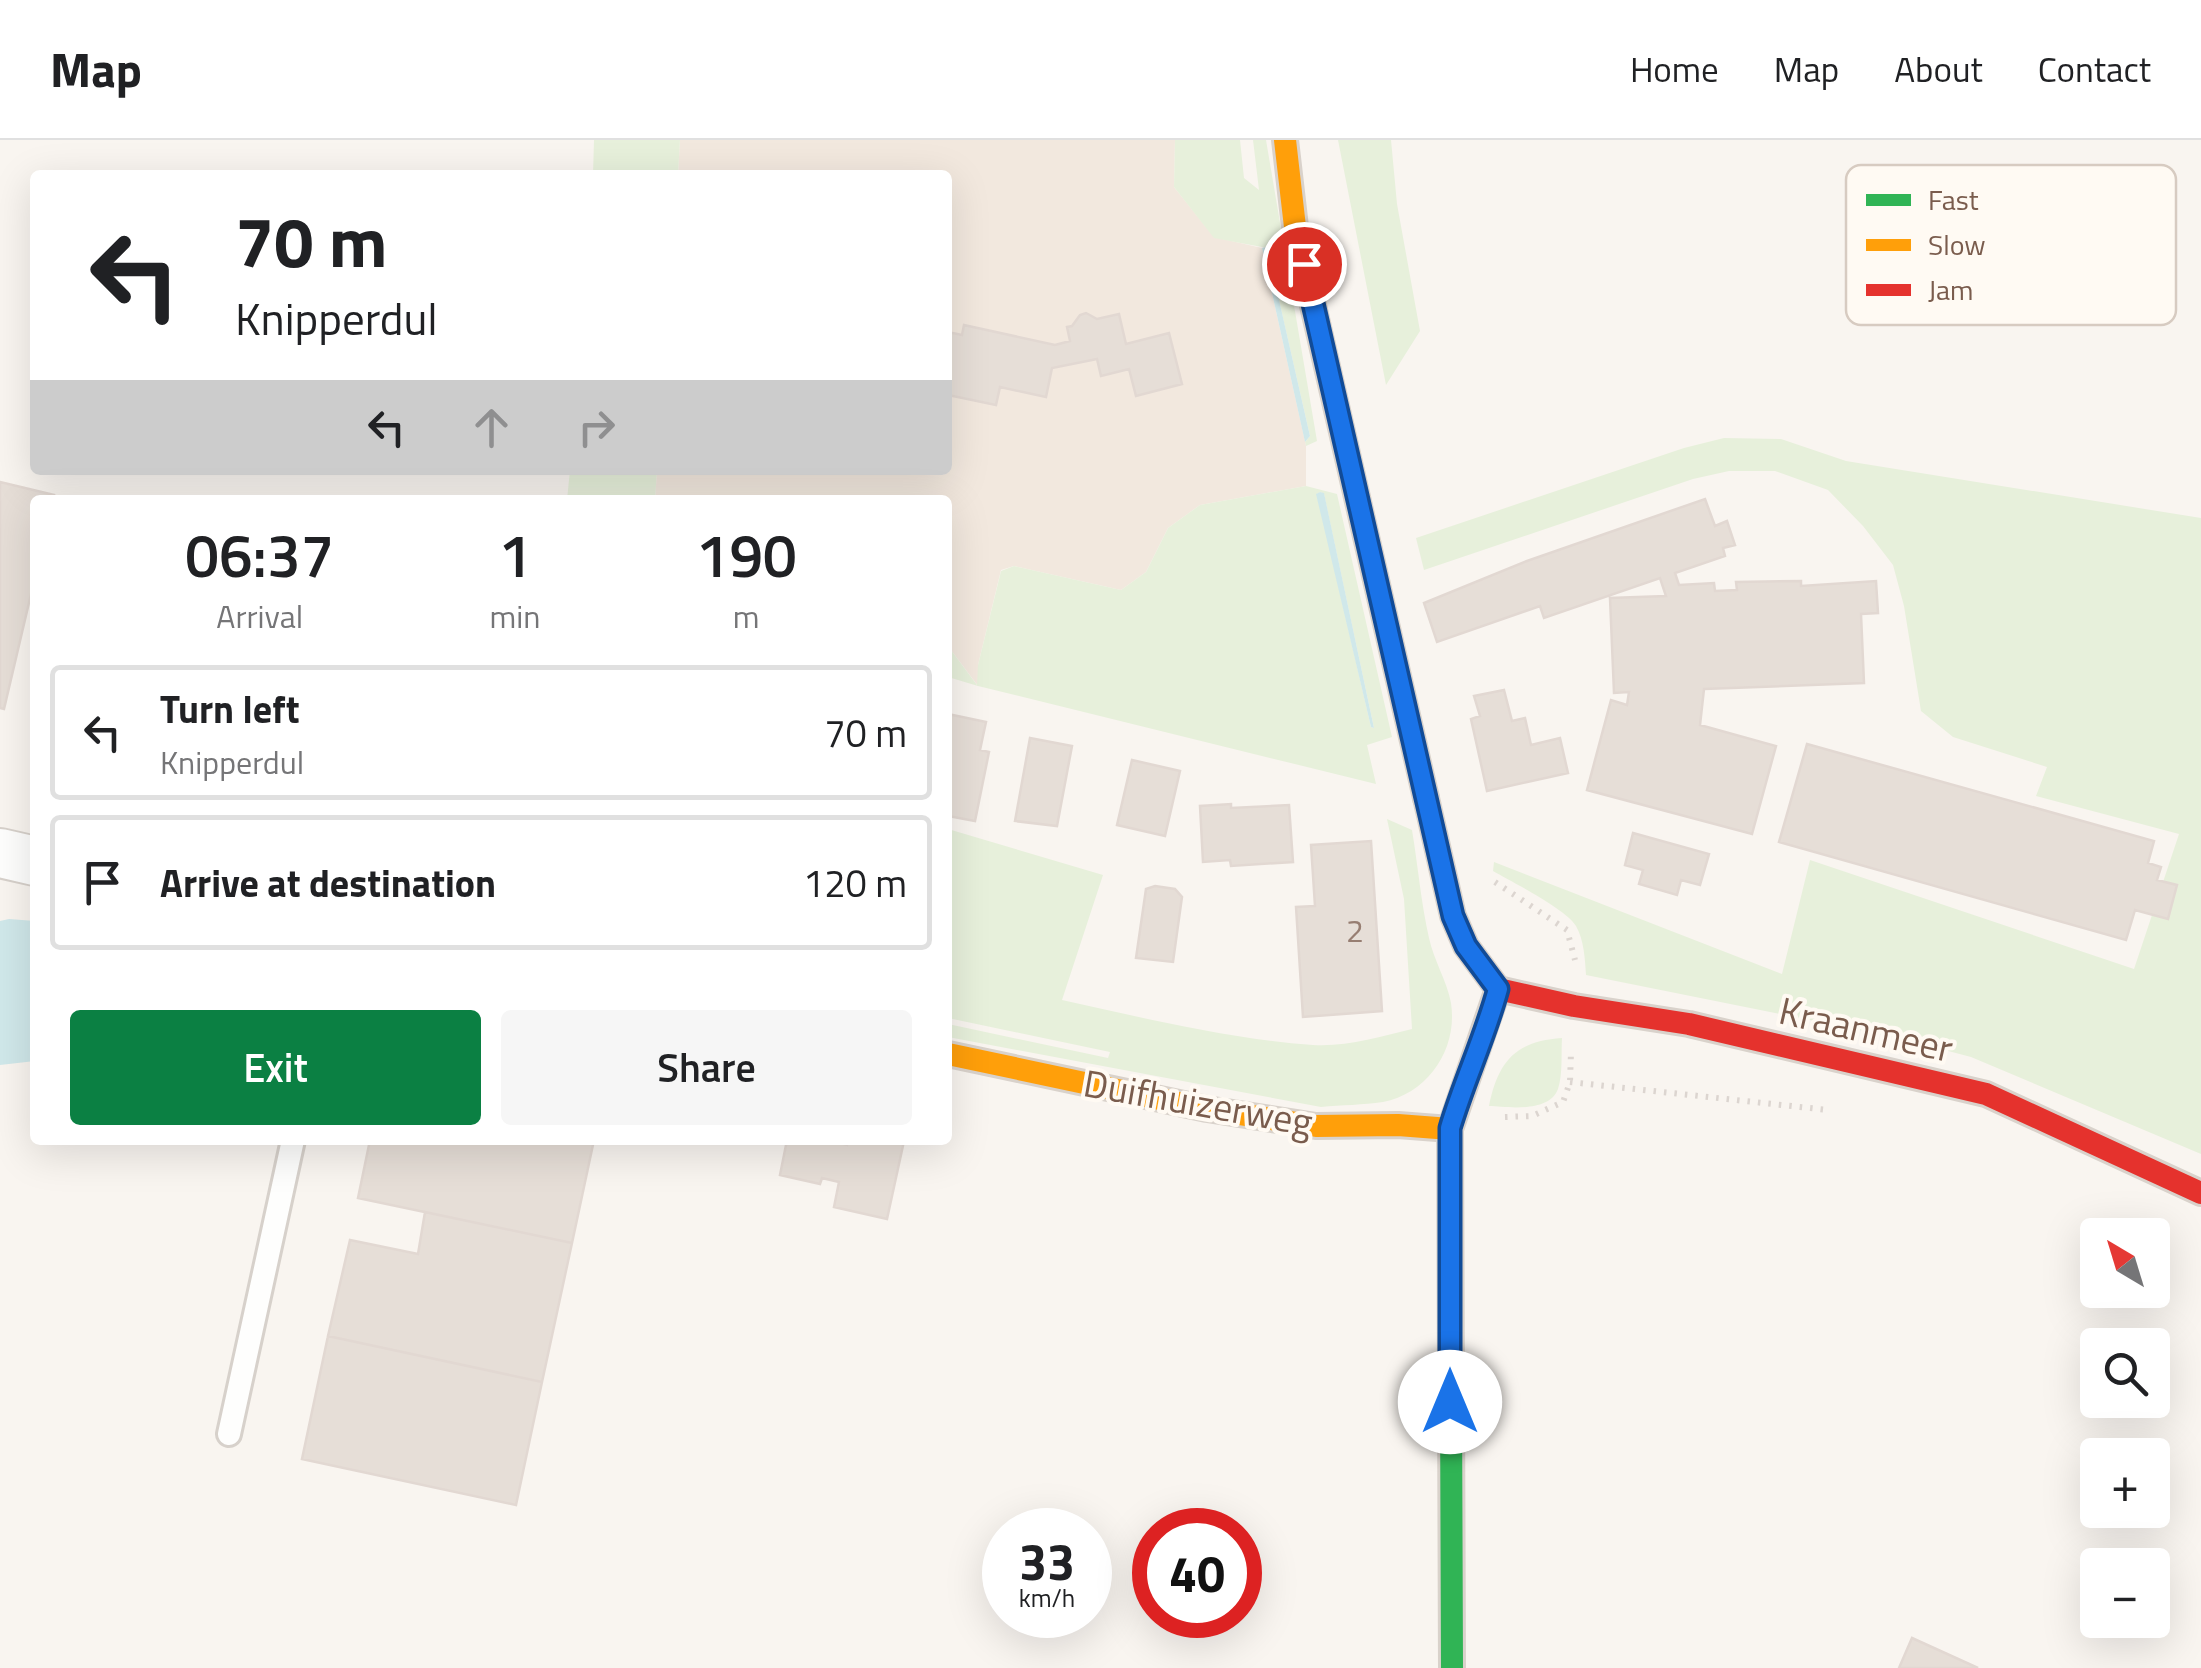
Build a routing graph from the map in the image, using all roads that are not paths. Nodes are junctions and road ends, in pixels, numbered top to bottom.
1 (1284, 140) edge
2 (0, 854) edge
3 (30, 860) edge
4 (1498, 989) junction
5 (952, 1055) edge
6 (1450, 1128) junction
7 (292, 1145) edge
8 (2201, 1193) edge
9 (229, 1434) dead end
10 (1452, 1668) edge

1 - 4 street
2 - 3 street
4 - 6 street
4 - 8 street, Kraanmeer
5 - 6 street, Duifhuizerweg
6 - 10 street
7 - 9 lane

